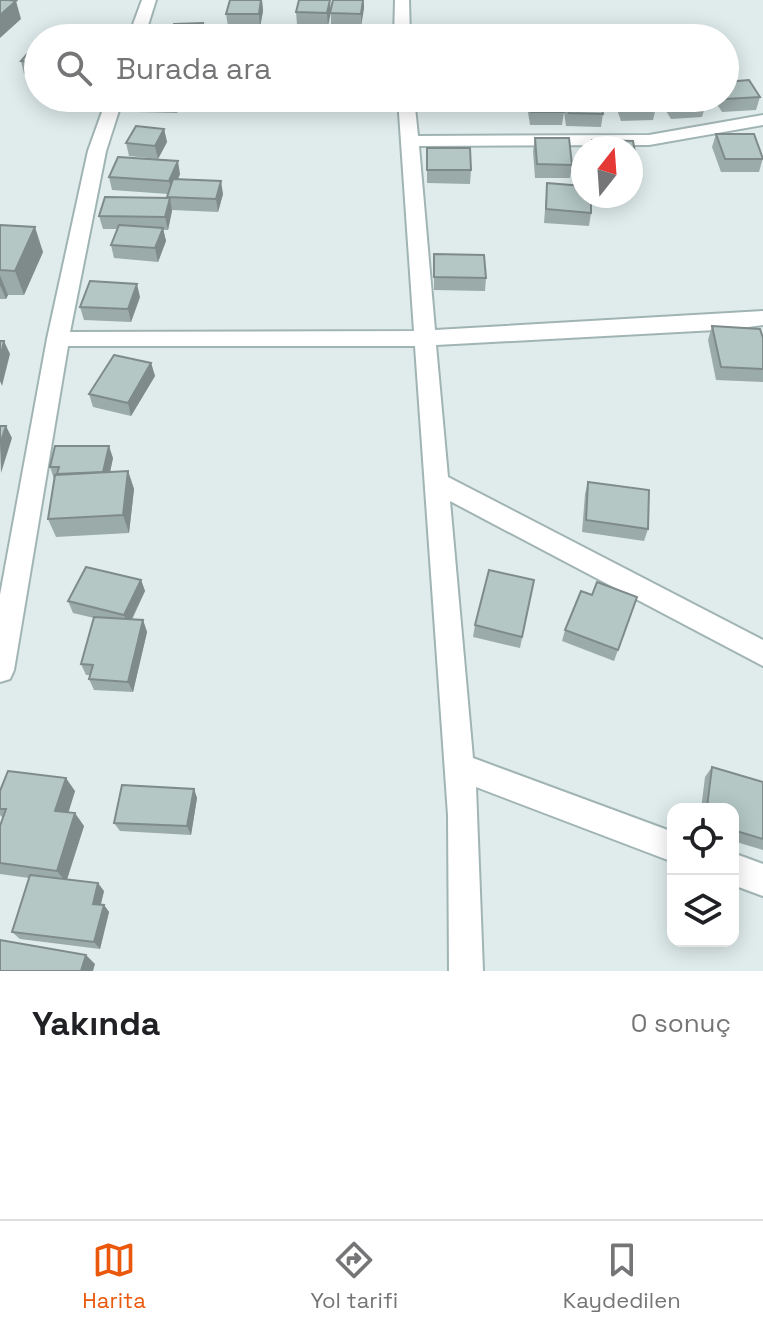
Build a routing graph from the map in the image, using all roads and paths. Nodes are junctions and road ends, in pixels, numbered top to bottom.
1 (149, 0) edge
2 (402, 0) edge
3 (141, 24) edge
4 (402, 24) edge
5 (110, 112) edge
6 (407, 112) edge
7 (763, 120) edge
8 (410, 141) junction
9 (763, 318) edge
10 (424, 338) junction
11 (58, 339) junction
12 (438, 483) junction
13 (763, 654) edge
14 (0, 670) edge
15 (459, 767) junction
16 (667, 845) edge
17 (739, 871) edge
18 (763, 880) edge
19 (466, 971) edge

1 - 3 street
2 - 4 street
5 - 11 street
6 - 8 street
7 - 8 street
8 - 10 street
9 - 10 street
10 - 11 street
10 - 12 street
11 - 14 street
12 - 13 street
12 - 15 street
15 - 16 street
15 - 19 street
17 - 18 street

